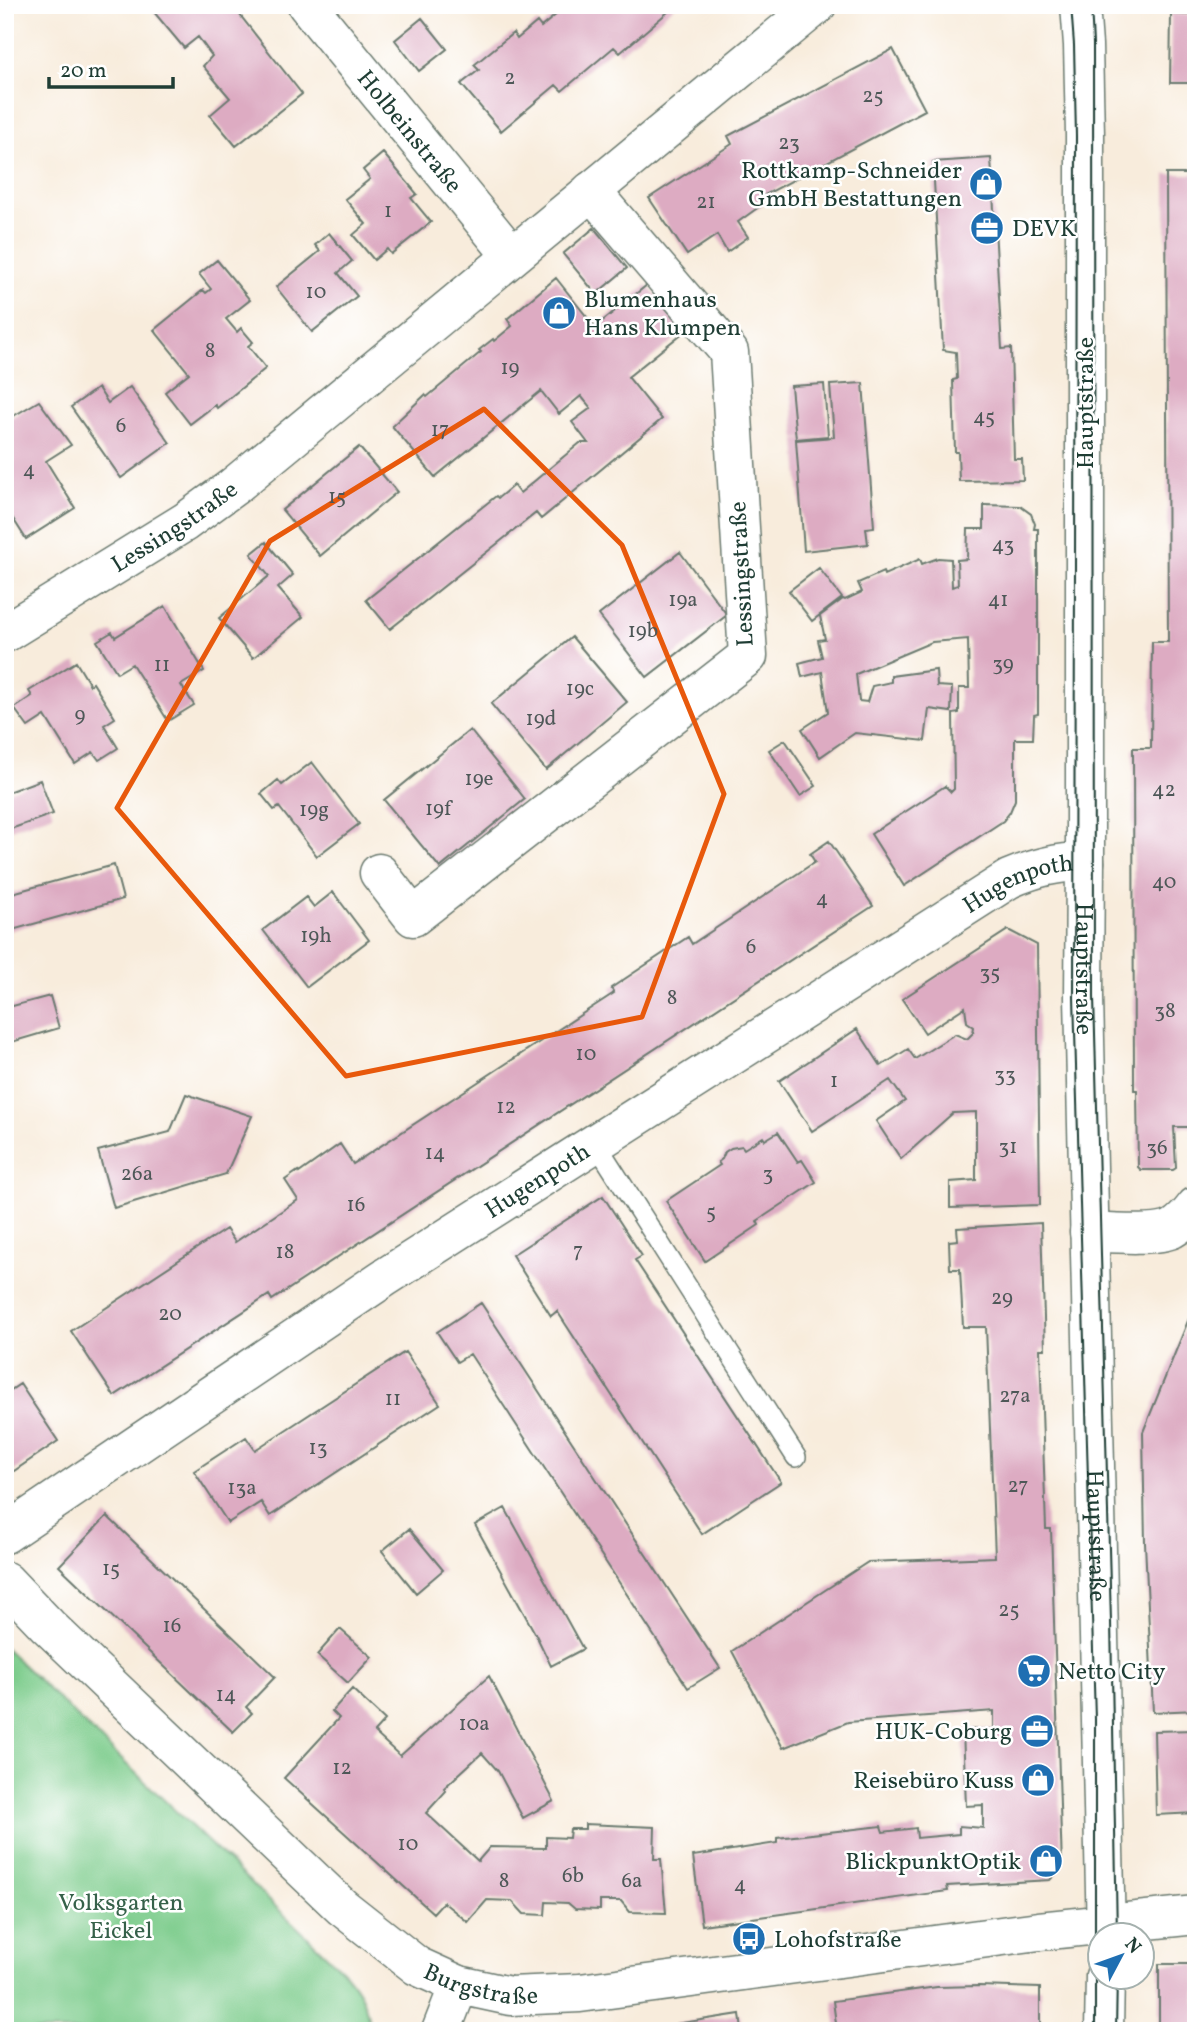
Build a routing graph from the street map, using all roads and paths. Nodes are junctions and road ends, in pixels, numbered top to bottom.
1 (307, 5) edge
2 (817, 5) edge
3 (1080, 5) edge
4 (592, 191) junction
5 (512, 256) junction
6 (5, 634) edge
7 (1085, 862) junction
8 (379, 873) dead end
9 (595, 1142) junction
10 (1196, 1206) edge
11 (1089, 1232) junction
12 (796, 1457) dead end
13 (5, 1534) edge
14 (5, 1581) edge
15 (1196, 1915) edge
16 (1106, 1920) edge
17 (1156, 1921) edge
18 (1086, 1930) edge
19 (459, 1985) junction
20 (1105, 1990) edge
21 (441, 2031) edge
22 (1104, 2031) edge

1 - 5 street, Holbeinstraße
2 - 4 street, Lessingstraße
3 - 7 street, Hauptstraße
4 - 5 street, Lessingstraße
4 - 8 street, Lessingstraße
5 - 6 street, Lessingstraße
7 - 9 street, Hugenpoth
7 - 11 street, Hauptstraße
9 - 12 lane
9 - 13 street, Hugenpoth
10 - 11 street
11 - 16 street, Hauptstraße
14 - 19 street, Burgstraße
15 - 17 street, Burgstraße
18 - 19 street, Burgstraße
19 - 21 street
20 - 22 street

